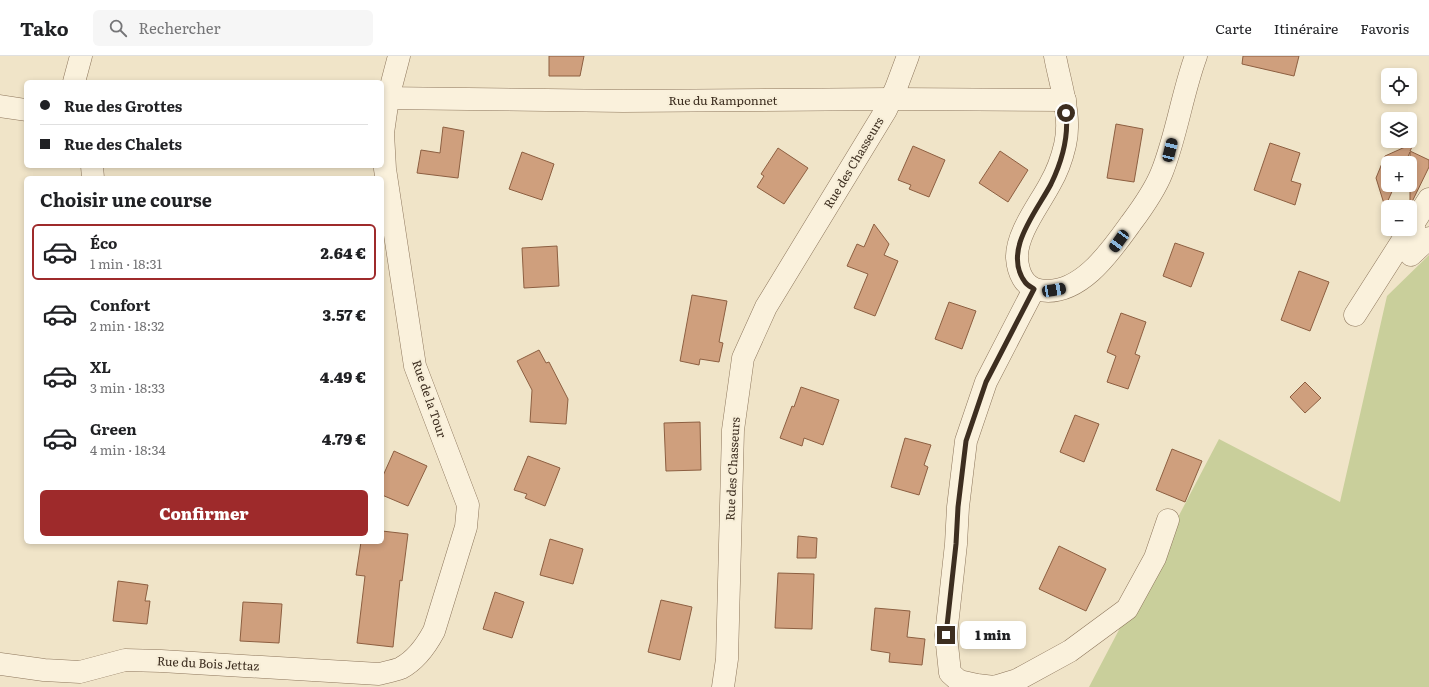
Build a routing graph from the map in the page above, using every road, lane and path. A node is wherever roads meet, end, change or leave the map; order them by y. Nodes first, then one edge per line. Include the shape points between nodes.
1 (81, 56) edge
2 (399, 56) edge
3 (908, 56) edge
4 (1055, 56) edge
5 (1196, 56) edge
6 (75, 80) edge
7 (385, 98) edge
8 (892, 99) junction
9 (1065, 100) junction
10 (0, 106) edge
11 (24, 110) edge
12 (384, 116) edge
13 (384, 145) edge
14 (1424, 207) edge
15 (1429, 238) edge
16 (1034, 289) junction
17 (1355, 315) dead end
18 (1168, 520) dead end
19 (414, 658) joint
20 (0, 664) edge
21 (723, 687) edge

1 - 6 street
2 - 7 street, Rue de la Tour
3 - 8 street, Rue des Chasseurs
4 - 9 street
5 - 16 street via 1170,150 1162,174 1149,199 1111,251 1077,282 1062,289 1046,292
7 - 8 street, Rue du Ramponnet via 623,101
7 - 12 street, Rue de la Tour
8 - 9 street, Rue du Ramponnet
8 - 21 street, Rue des Chasseurs via 766,307 743,358 733,430 727,659
9 - 16 street via 1068,126 1062,159 1020,240 1017,257 1022,277
10 - 11 street
13 - 19 street, Rue de la Tour via 415,366 468,505 466,527 434,631 427,645
14 - 15 street via 1408,245 1412,255
14 - 17 street
16 - 18 street via 986,382 966,441 946,635 950,673 959,680 994,687 1017,680 1070,651 1127,609 1155,558
19 - 20 street, Rue du Bois Jettaz via 400,668 379,674 125,660 80,672

